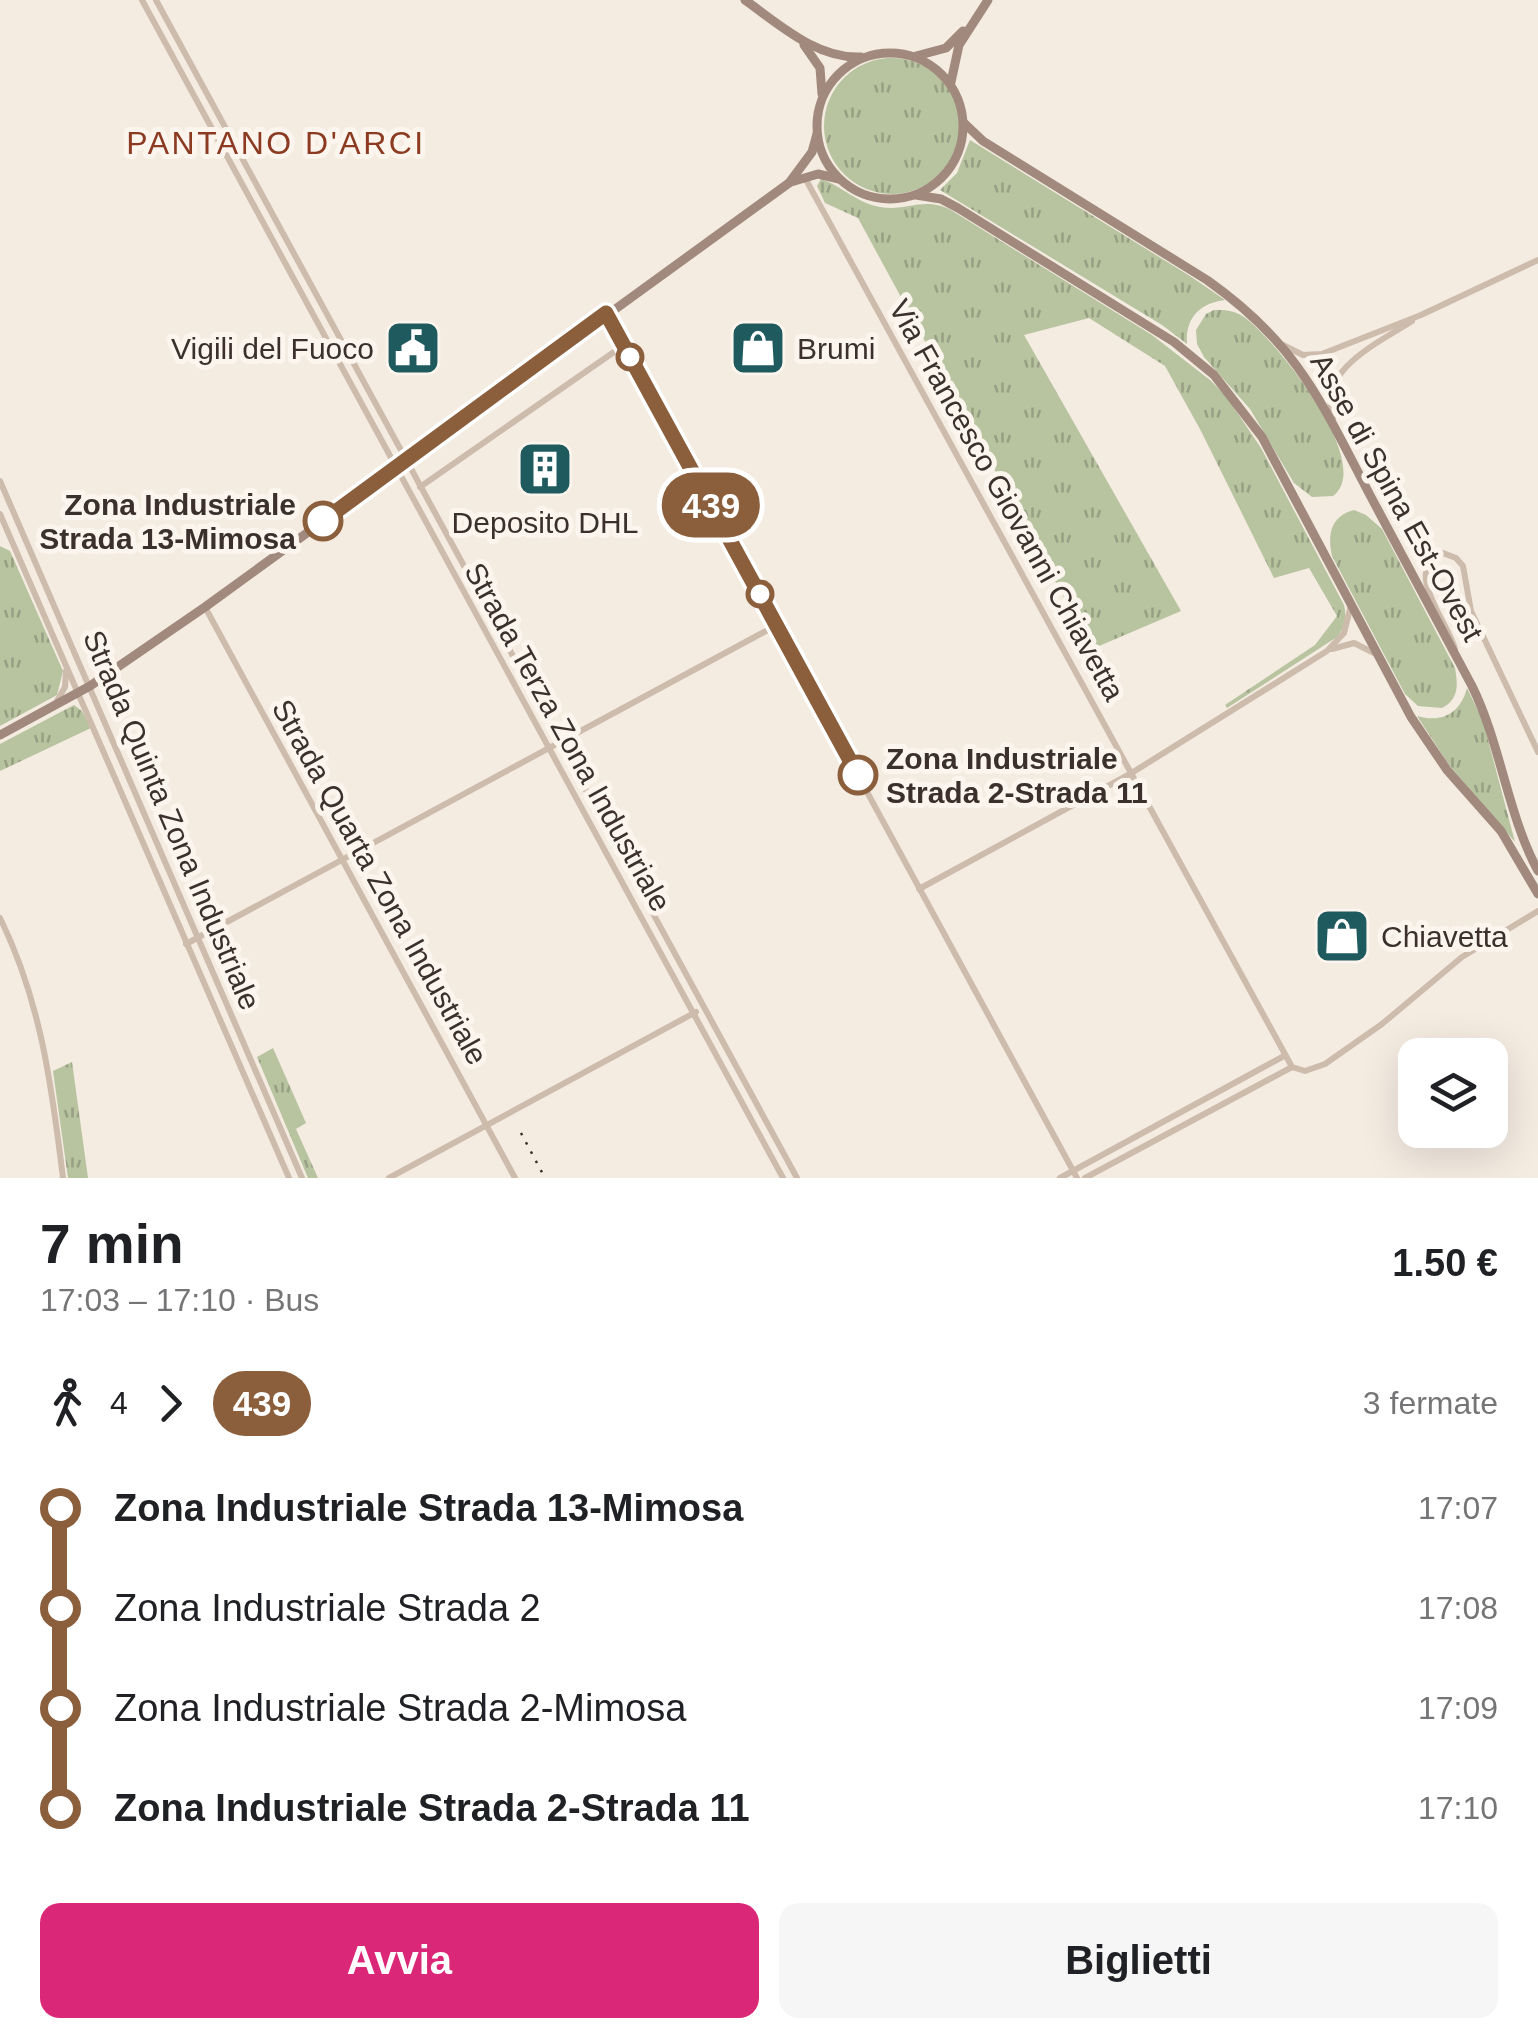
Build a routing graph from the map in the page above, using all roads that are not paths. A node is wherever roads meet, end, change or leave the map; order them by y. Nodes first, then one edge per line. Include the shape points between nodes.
1 (142, 0) edge
2 (156, 0) edge
3 (745, 0) edge
4 (988, 0) edge
5 (972, 22) junction
6 (796, 36) junction
7 (913, 56) junction
8 (865, 57) junction
9 (951, 84) junction
10 (821, 101) junction
11 (964, 122) junction
12 (818, 134) junction
13 (804, 178) junction
14 (841, 180) junction
15 (789, 182) junction
16 (916, 195) junction
17 (267, 205) junction
18 (256, 210) junction
19 (1538, 260) edge
20 (606, 313) junction
21 (1421, 315) junction
22 (624, 345) junction
23 (1283, 346) junction
24 (1337, 429) junction
25 (406, 459) junction
26 (396, 467) junction
27 (0, 480) edge
28 (420, 487) junction
29 (0, 514) edge
30 (459, 558) junction
31 (447, 563) junction
32 (1351, 604) junction
33 (205, 607) junction
34 (777, 625) junction
35 (1326, 651) junction
36 (1379, 656) junction
37 (1458, 660) junction
38 (66, 665) junction
39 (90, 686) junction
40 (79, 693) junction
41 (54, 706) junction
42 (0, 736) edge
43 (561, 742) junction
44 (550, 748) junction
45 (1538, 752) edge
46 (1130, 774) junction
47 (341, 860) junction
48 (626, 861) junction
49 (614, 867) junction
50 (1538, 871) edge
51 (919, 889) junction
52 (1538, 894) edge
53 (1538, 911) edge
54 (0, 918) edge
55 (198, 938) junction
56 (186, 944) junction
57 (218, 984) junction
58 (206, 990) junction
59 (704, 1007) junction
60 (693, 1013) junction
61 (723, 1043) junction
62 (712, 1048) junction
63 (1284, 1056) junction
64 (1292, 1067) junction
65 (487, 1125) junction
66 (1075, 1174) edge
67 (63, 1178) edge
68 (289, 1178) edge
69 (302, 1178) edge
70 (389, 1178) edge
71 (516, 1178) edge
72 (783, 1178) edge
73 (797, 1178) edge
74 (1060, 1178) edge
75 (1086, 1178) edge

1 - 18 street, Strada Terza Zona Industriale
2 - 17 street, Strada Terza Zona Industriale
3 - 6 main road
4 - 5 main road
5 - 7 main road via 946,48
5 - 9 main road via 952,65
6 - 8 main road via 838,56
6 - 10 main road via 820,68
7 - 8 main road
7 - 9 main road
8 - 10 main road via 840,72
9 - 11 main road
10 - 12 main road
11 - 16 main road via 952,166
11 - 23 main road, Asse di Spina Est-Ovest via 983,141 1220,289
12 - 14 main road
12 - 15 main road
13 - 14 main road
13 - 15 main road
13 - 46 street, Via Francesco Giovanni Chiavetta
14 - 16 main road via 876,198
15 - 20 main road
16 - 32 main road via 958,208 1165,336 1214,375 1262,437
17 - 18 street
17 - 25 street, Strada Terza Zona Industriale
18 - 26 street, Strada Terza Zona Industriale
19 - 21 street
20 - 22 street
20 - 25 main road
21 - 23 street via 1315,356
21 - 24 street via 1365,350 1335,381 1329,398
22 - 28 street
22 - 34 street
23 - 24 main road, Asse di Spina Est-Ovest
24 - 37 main road, Asse di Spina Est-Ovest
25 - 26 main road
25 - 28 street, Strada Terza Zona Industriale
26 - 31 street, Strada Terza Zona Industriale
26 - 33 main road
27 - 39 street, Strada Quinta Zona Industriale
28 - 30 street, Strada Terza Zona Industriale
29 - 38 street, Strada Quinta Zona Industriale
30 - 31 street
30 - 43 street, Strada Terza Zona Industriale
31 - 44 street, Strada Terza Zona Industriale
32 - 35 street via 1344,633
32 - 36 main road
33 - 39 main road
33 - 47 street, Strada Quarta Zona Industriale
34 - 43 street
34 - 51 street
35 - 36 street via 1354,642
35 - 46 street
36 - 52 main road via 1429,746 1502,832
37 - 45 street via 1424,571 1443,553 1463,566 1471,611
37 - 50 main road, Asse di Spina Est-Ovest via 1488,719
38 - 40 street, Strada Quinta Zona Industriale
38 - 41 street
39 - 40 main road
39 - 55 street, Strada Quinta Zona Industriale
40 - 41 main road
40 - 56 street, Strada Quinta Zona Industriale
41 - 42 main road
43 - 44 street
43 - 48 street, Strada Terza Zona Industriale
44 - 47 street
44 - 49 street, Strada Terza Zona Industriale
46 - 51 street
46 - 63 street, Via Francesco Giovanni Chiavetta
47 - 55 street
47 - 65 street, Strada Quarta Zona Industriale
48 - 49 street
48 - 59 street, Strada Terza Zona Industriale
49 - 60 street, Strada Terza Zona Industriale
51 - 66 street
53 - 64 street via 1462,957 1325,1064 1304,1071
54 - 67 street via 40,1024
55 - 56 street
55 - 57 street, Strada Quinta Zona Industriale
56 - 58 street, Strada Quinta Zona Industriale
57 - 58 street
57 - 69 street, Strada Quinta Zona Industriale
58 - 68 street, Strada Quinta Zona Industriale
59 - 60 street
59 - 61 street, Strada Terza Zona Industriale
60 - 62 street, Strada Terza Zona Industriale
60 - 65 street
61 - 62 street
61 - 73 street, Strada Terza Zona Industriale
62 - 72 street, Strada Terza Zona Industriale
63 - 64 street, Via Francesco Giovanni Chiavetta
63 - 66 street
64 - 75 street
65 - 70 street
65 - 71 street, Strada Quarta Zona Industriale
66 - 74 street

